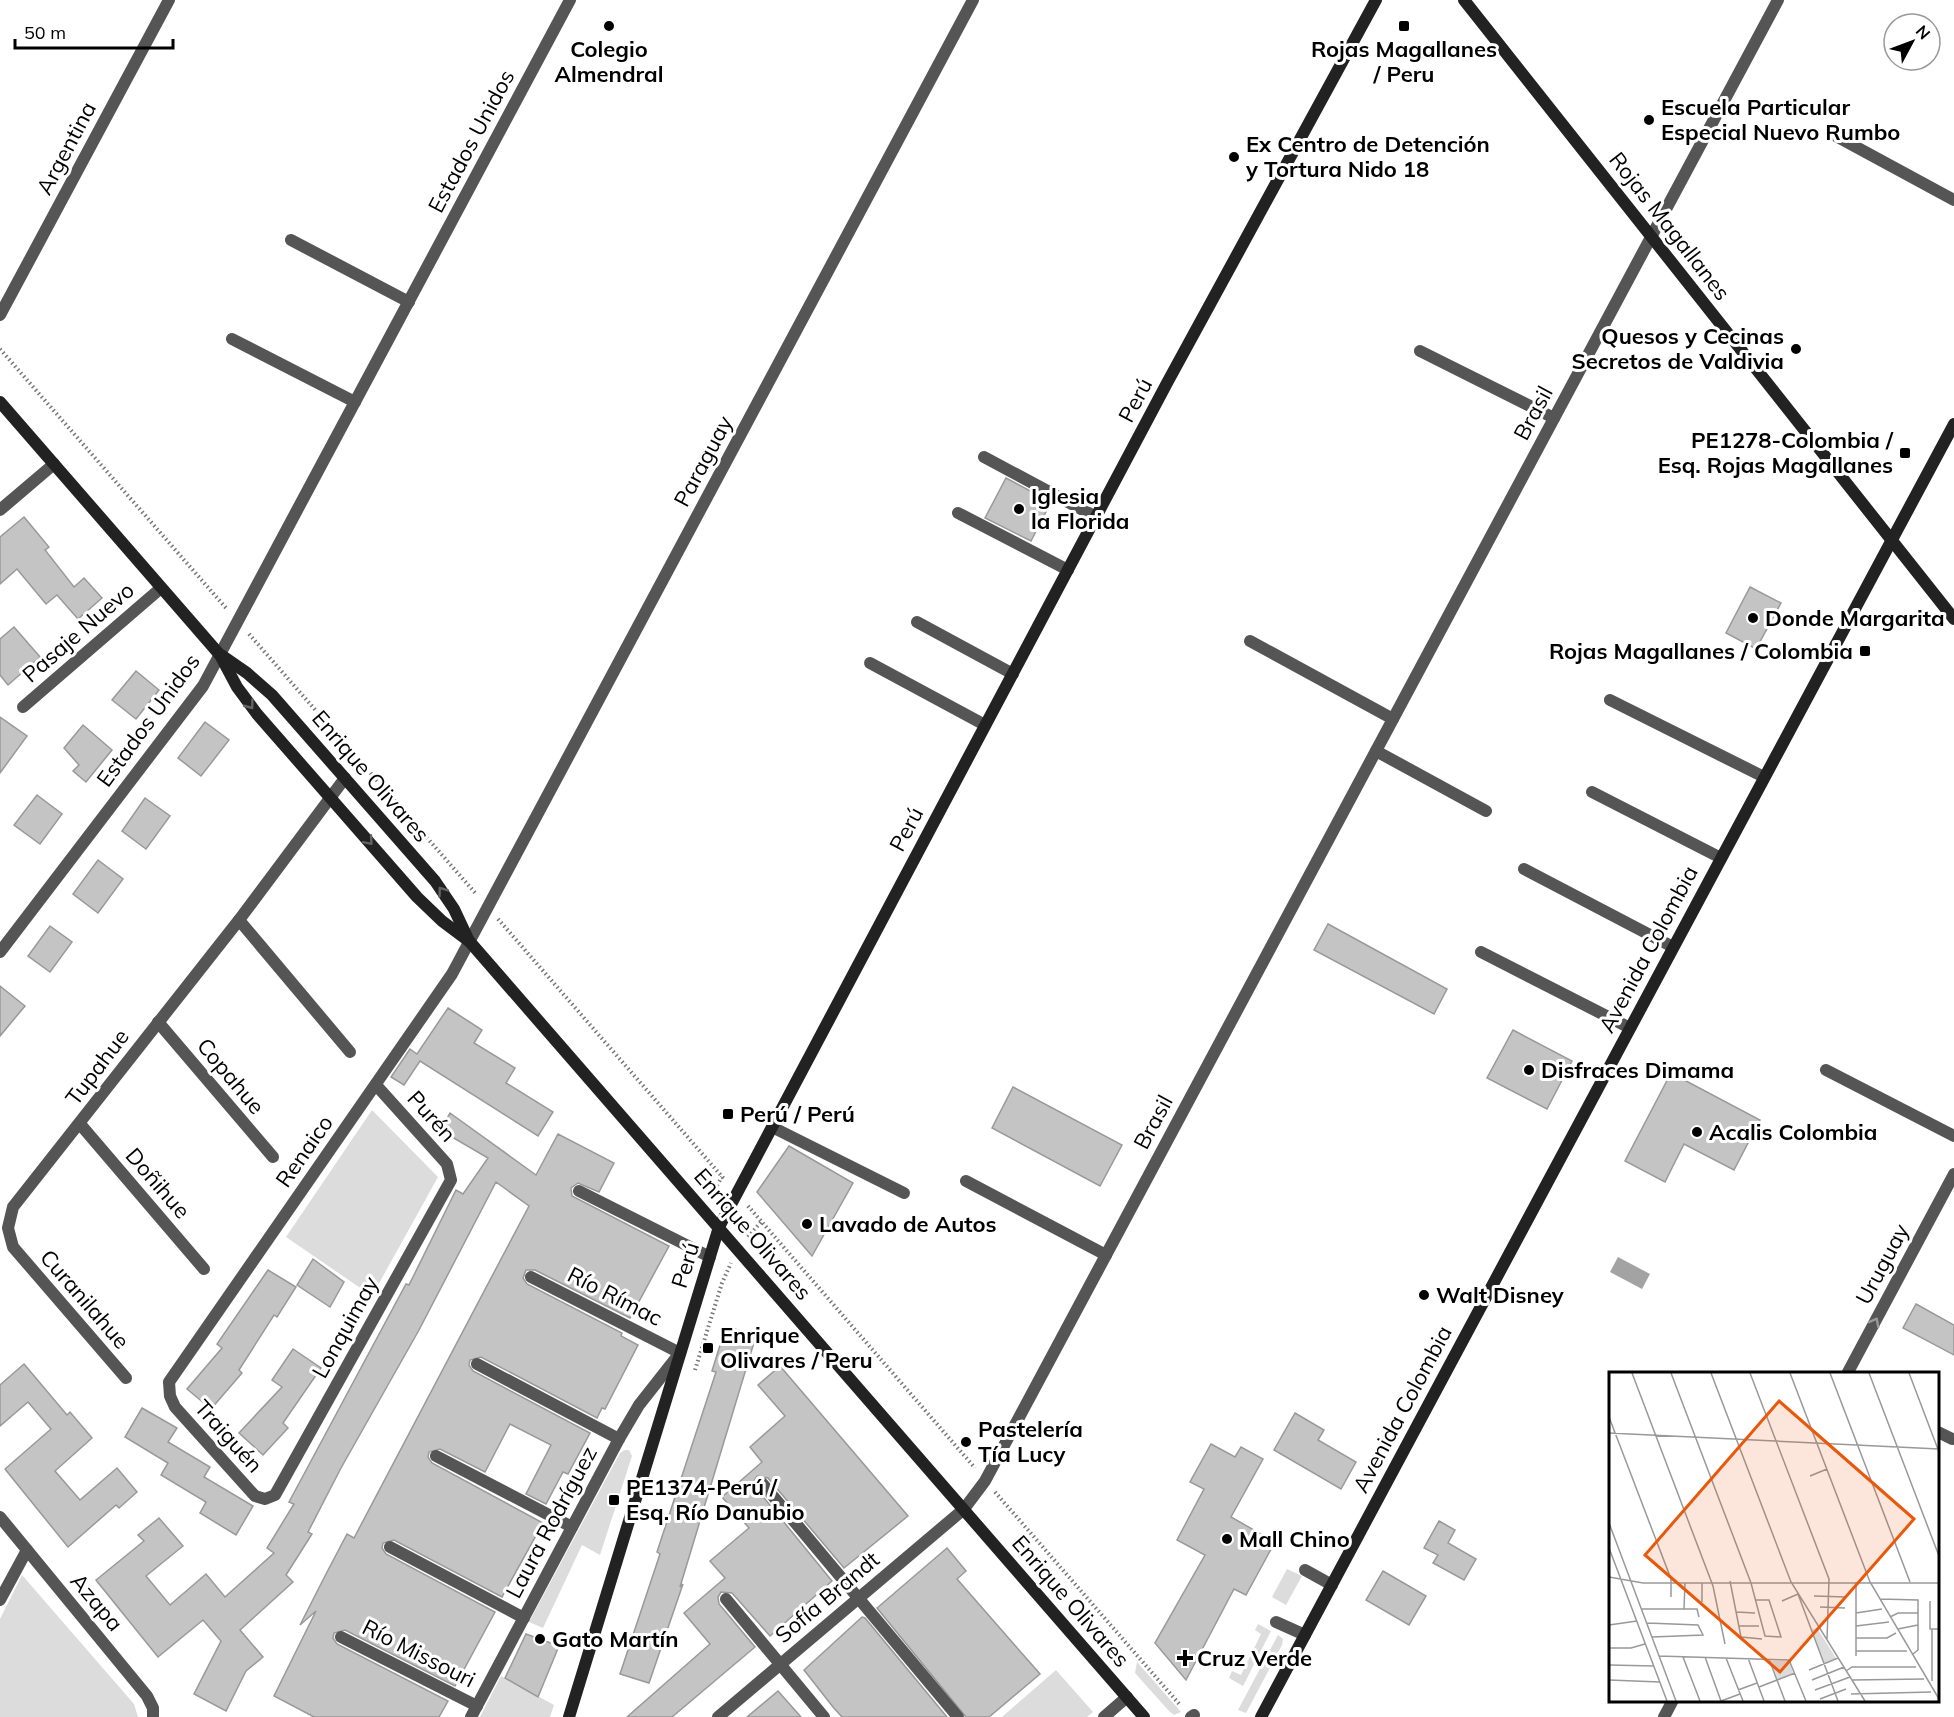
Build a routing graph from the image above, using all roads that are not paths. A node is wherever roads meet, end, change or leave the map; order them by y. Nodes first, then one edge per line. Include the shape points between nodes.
1 (169, 0) edge
2 (570, 0) edge
3 (973, 0) edge
4 (1376, 0) edge
5 (1464, 0) edge
6 (1778, 0) edge
7 (1834, 135) dead end
8 (1954, 200) edge
9 (1651, 237) junction
10 (291, 240) dead end
11 (409, 302) junction
12 (0, 315) edge
13 (232, 339) dead end
14 (1420, 351) dead end
15 (0, 402) edge
16 (355, 402) junction
17 (1554, 418) junction
18 (1954, 424) edge
19 (984, 457) dead end
20 (54, 464) junction
21 (0, 510) edge
22 (958, 513) dead end
23 (1096, 517) junction
24 (1891, 539) junction
25 (1068, 570) junction
26 (161, 588) junction
27 (1954, 619) edge
28 (917, 622) dead end
29 (1250, 640) dead end
30 (220, 655) junction
31 (870, 663) dead end
32 (1012, 674) junction
33 (1610, 699) dead end
34 (23, 707) dead end
35 (1393, 719) junction
36 (985, 725) junction
37 (1376, 751) junction
38 (1764, 777) junction
39 (345, 778) junction
40 (1592, 792) dead end
41 (330, 798) junction
42 (1486, 811) dead end
43 (1721, 858) junction
44 (1524, 869) dead end
45 (239, 920) junction
46 (470, 942) junction
47 (1673, 947) junction
48 (0, 952) edge
49 (1481, 952) dead end
50 (158, 1022) junction
51 (1630, 1028) junction
52 (350, 1052) dead end
53 (1826, 1070) dead end
54 (376, 1085) junction
55 (80, 1124) junction
56 (772, 1127) junction
57 (1954, 1136) edge
58 (273, 1157) dead end
59 (1954, 1174) edge
60 (452, 1180) joint
61 (966, 1181) dead end
62 (579, 1191) dead end
63 (904, 1193) dead end
64 (719, 1227) junction
65 (13, 1247) joint
66 (1106, 1255) junction
67 (710, 1257) junction
68 (204, 1269) dead end
69 (531, 1277) dead end
70 (680, 1353) junction
71 (477, 1364) dead end
72 (1848, 1372) edge
73 (126, 1378) dead end
74 (169, 1382) joint
75 (1939, 1432) edge
76 (619, 1439) junction
77 (1952, 1439) dead end
78 (436, 1456) dead end
79 (762, 1483) dead end
80 (274, 1495) joint
81 (964, 1509) junction
82 (0, 1517) edge
83 (572, 1527) junction
84 (390, 1547) dead end
85 (27, 1550) junction
86 (1305, 1570) dead end
87 (1332, 1585) junction
88 (858, 1598) junction
89 (726, 1599) dead end
90 (0, 1600) edge
91 (524, 1618) junction
92 (1276, 1622) dead end
93 (1305, 1635) junction
94 (341, 1637) dead end
95 (780, 1664) junction
96 (1127, 1697) junction
97 (1672, 1702) edge
98 (474, 1712) edge
99 (153, 1717) edge
100 (569, 1717) edge
101 (718, 1717) edge
102 (824, 1717) edge
103 (958, 1717) edge
104 (1104, 1717) edge
105 (1144, 1717) edge
106 (1262, 1717) edge
107 (1664, 1717) edge

1 - 12 street, Argentina
2 - 11 street, Estados Unidos
3 - 46 street, Paraguay
4 - 23 main road, Perú
5 - 9 main road, Rojas Magallanes
6 - 9 street, Brasil
7 - 8 street
9 - 17 street, Brasil
9 - 24 main road, Rojas Magallanes
10 - 11 street
11 - 16 street, Estados Unidos
13 - 16 street
14 - 17 street
15 - 20 main road, Enrique Olivares
16 - 30 street, Estados Unidos
17 - 35 street, Brasil
18 - 24 main road, Avenida Colombia
19 - 23 street
20 - 21 street
20 - 26 main road, Enrique Olivares
22 - 25 street
23 - 25 main road, Perú
24 - 27 main road, Rojas Magallanes
24 - 38 main road, Avenida Colombia
25 - 32 main road, Perú
26 - 30 main road, Enrique Olivares
26 - 34 street, Pasaje Nuevo
28 - 32 street
29 - 35 street
30 - 39 main road, Enrique Olivares via 272,695
30 -> 41 main road, Enrique Olivares via 257,714
30 - 48 street, Estados Unidos via 203,687
31 - 36 street
32 - 36 main road, Perú
33 - 38 street
35 - 37 street, Brasil
36 - 56 main road, Perú
37 - 42 street
37 - 66 street, Brasil
38 - 43 main road, Avenida Colombia
39 - 41 street, Tupahue
46 -> 39 main road, Enrique Olivares via 435,881
40 - 43 street
41 - 45 street, Tupahue
41 -> 46 main road, Enrique Olivares via 429,909
43 - 47 main road, Avenida Colombia
44 - 47 street
45 - 50 street, Tupahue
45 - 52 street
46 - 54 street, Renaico
46 - 64 main road, Enrique Olivares
47 - 51 main road, Avenida Colombia
49 - 51 street
50 - 55 street, Tupahue
50 - 58 street, Copahue
51 - 87 main road, Avenida Colombia
53 - 57 street
54 - 60 street, Purén via 447,1164
54 - 74 street, Renaico
55 - 65 street, Tupahue via 14,1207 8,1228
55 - 68 street, Doñihue
56 - 63 street
56 - 64 main road, Perú
72 -> 59 street, Uruguay
60 - 80 street, Lonquimay
61 - 66 street
62 - 67 street
64 - 67 main road, Perú
64 - 81 main road, Enrique Olivares
65 - 73 street, Curanilahue
66 - 81 street, Brasil via 985,1480
67 - 70 main road, Perú
69 - 70 street, Río Rímac
70 - 76 street, Laura Rodríguez via 639,1405
70 - 100 main road, Perú
71 - 76 street
74 - 80 street, Traiguén via 175,1407 255,1496 265,1499
75 - 77 street
76 - 83 street, Laura Rodríguez
78 - 83 street
79 - 88 street
81 - 88 street, Sofía Brandt
81 - 96 main road, Enrique Olivares
82 - 85 street, Azapa
83 - 91 street, Laura Rodríguez
84 - 91 street
85 - 90 street
85 - 99 street, Azapa via 147,1696
86 - 87 street
87 - 93 main road, Avenida Colombia
88 - 95 street, Sofía Brandt
88 - 103 street
89 - 95 street
91 - 98 street, Laura Rodríguez
92 - 93 street
93 - 106 main road, Avenida Colombia
94 - 98 street, Río Missouri
95 - 101 street, Sofía Brandt
95 - 102 street
96 - 104 street
96 - 105 main road, Enrique Olivares
97 - 107 street

